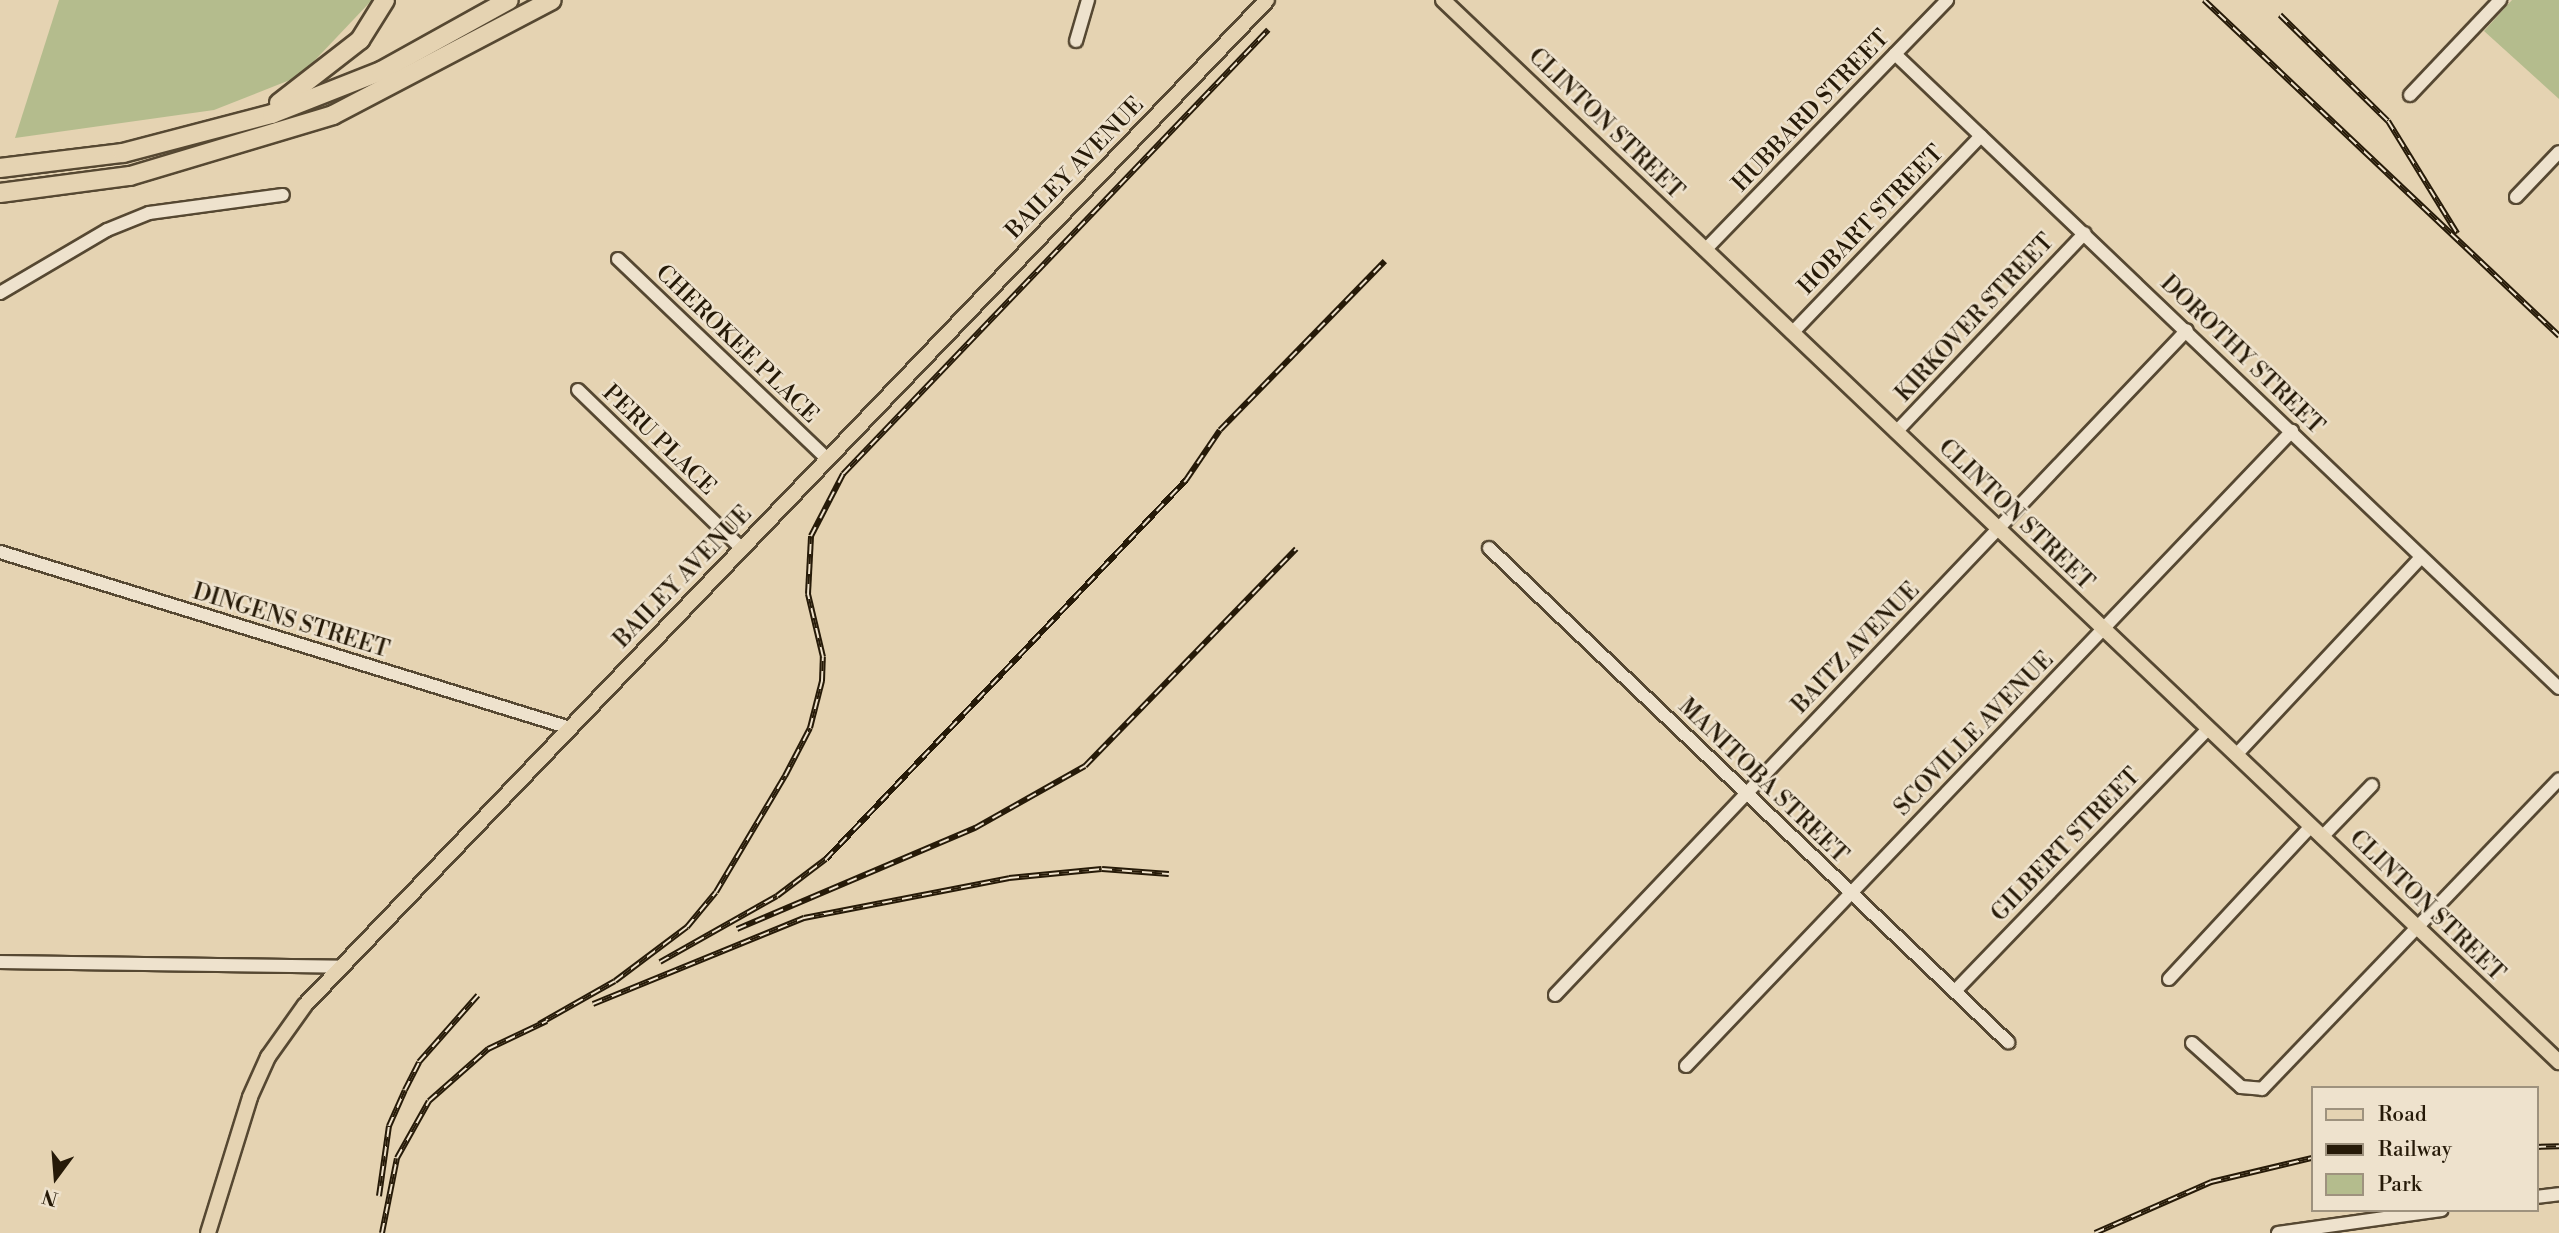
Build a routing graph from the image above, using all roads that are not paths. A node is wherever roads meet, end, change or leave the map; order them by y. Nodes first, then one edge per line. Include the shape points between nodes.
1 (385, 0) edge
2 (509, 0) edge
3 (552, 0) edge
4 (1088, 0) edge
5 (1267, 0) edge
6 (1443, 0) edge
7 (1947, 0) edge
8 (2500, 0) edge
9 (1076, 41) dead end
10 (1895, 54) junction
11 (2410, 95) dead end
12 (229, 128) junction
13 (1981, 136) junction
14 (2559, 152) edge
15 (0, 168) edge
16 (0, 193) edge
17 (283, 195) dead end
18 (2516, 197) dead end
19 (2085, 233) junction
20 (1704, 250) junction
21 (618, 259) dead end
22 (0, 293) edge
23 (2187, 330) junction
24 (1792, 333) junction
25 (578, 390) dead end
26 (2292, 431) junction
27 (1896, 432) junction
28 (827, 459) junction
29 (1998, 529) junction
30 (1489, 548) dead end
31 (742, 549) junction
32 (0, 552) edge
33 (2421, 556) junction
34 (2103, 629) junction
35 (2559, 688) edge
36 (570, 728) junction
37 (2208, 729) junction
38 (2236, 755) junction
39 (2559, 779) edge
40 (2372, 785) dead end
41 (1745, 794) junction
42 (2316, 832) junction
43 (1851, 894) junction
44 (2417, 928) junction
45 (0, 962) edge
46 (340, 967) junction
47 (2169, 979) dead end
48 (1955, 991) junction
49 (1555, 995) dead end
50 (2008, 1042) dead end
51 (2192, 1043) dead end
52 (2559, 1062) edge
53 (1686, 1066) dead end
54 (2559, 1194) edge
55 (2538, 1197) edge
56 (2427, 1212) edge
57 (208, 1233) edge
58 (2278, 1233) edge

1 - 12 highway via 359,40 321,74
2 - 12 highway via 381,71
3 - 16 highway via 333,115 130,176
4 - 9 street
5 - 28 main road, BAILEY AVENUE
6 - 20 main road, CLINTON STREET
7 - 10 street, HUBBARD STREET
8 - 11 street
10 - 13 street, DOROTHY STREET
10 - 20 street, HUBBARD STREET
12 - 15 highway via 123,153
13 - 19 street, DOROTHY STREET
13 - 24 street, HOBART STREET
14 - 18 street
17 - 22 street via 149,213 107,230
19 - 23 street, DOROTHY STREET
19 - 27 street, KIRKOVER STREET
20 - 24 main road, CLINTON STREET
21 - 28 street, CHEROKEE PLACE
23 - 26 street, DOROTHY STREET
23 - 29 street, BAITZ AVENUE
24 - 27 main road, CLINTON STREET
25 - 31 street, PERU PLACE
26 - 33 street, DOROTHY STREET
26 - 34 street, SCOVILLE AVENUE
27 - 29 main road, CLINTON STREET
28 - 31 main road, BAILEY AVENUE
29 - 34 main road, CLINTON STREET
29 - 41 street, BAITZ AVENUE
30 - 41 street, MANITOBA STREET
31 - 36 main road, BAILEY AVENUE
32 - 36 street, DINGENS STREET
33 - 35 street, DOROTHY STREET
33 - 38 street
34 - 37 main road, CLINTON STREET
34 - 43 street, SCOVILLE AVENUE
36 - 46 main road, BAILEY AVENUE
37 - 38 main road, CLINTON STREET
37 - 48 street, GILBERT STREET
38 - 42 main road, CLINTON STREET
39 - 44 street
40 - 42 street
41 - 43 street, MANITOBA STREET
41 - 49 street, BAITZ AVENUE
42 - 44 main road, CLINTON STREET
42 - 47 street
43 - 48 street, MANITOBA STREET
43 - 53 street, SCOVILLE AVENUE
44 - 51 street via 2267,1086 2249,1089
44 - 52 main road, CLINTON STREET
45 - 46 street
46 - 57 main road, BAILEY AVENUE via 268,1057
48 - 50 street, MANITOBA STREET
54 - 55 street
56 - 58 street

